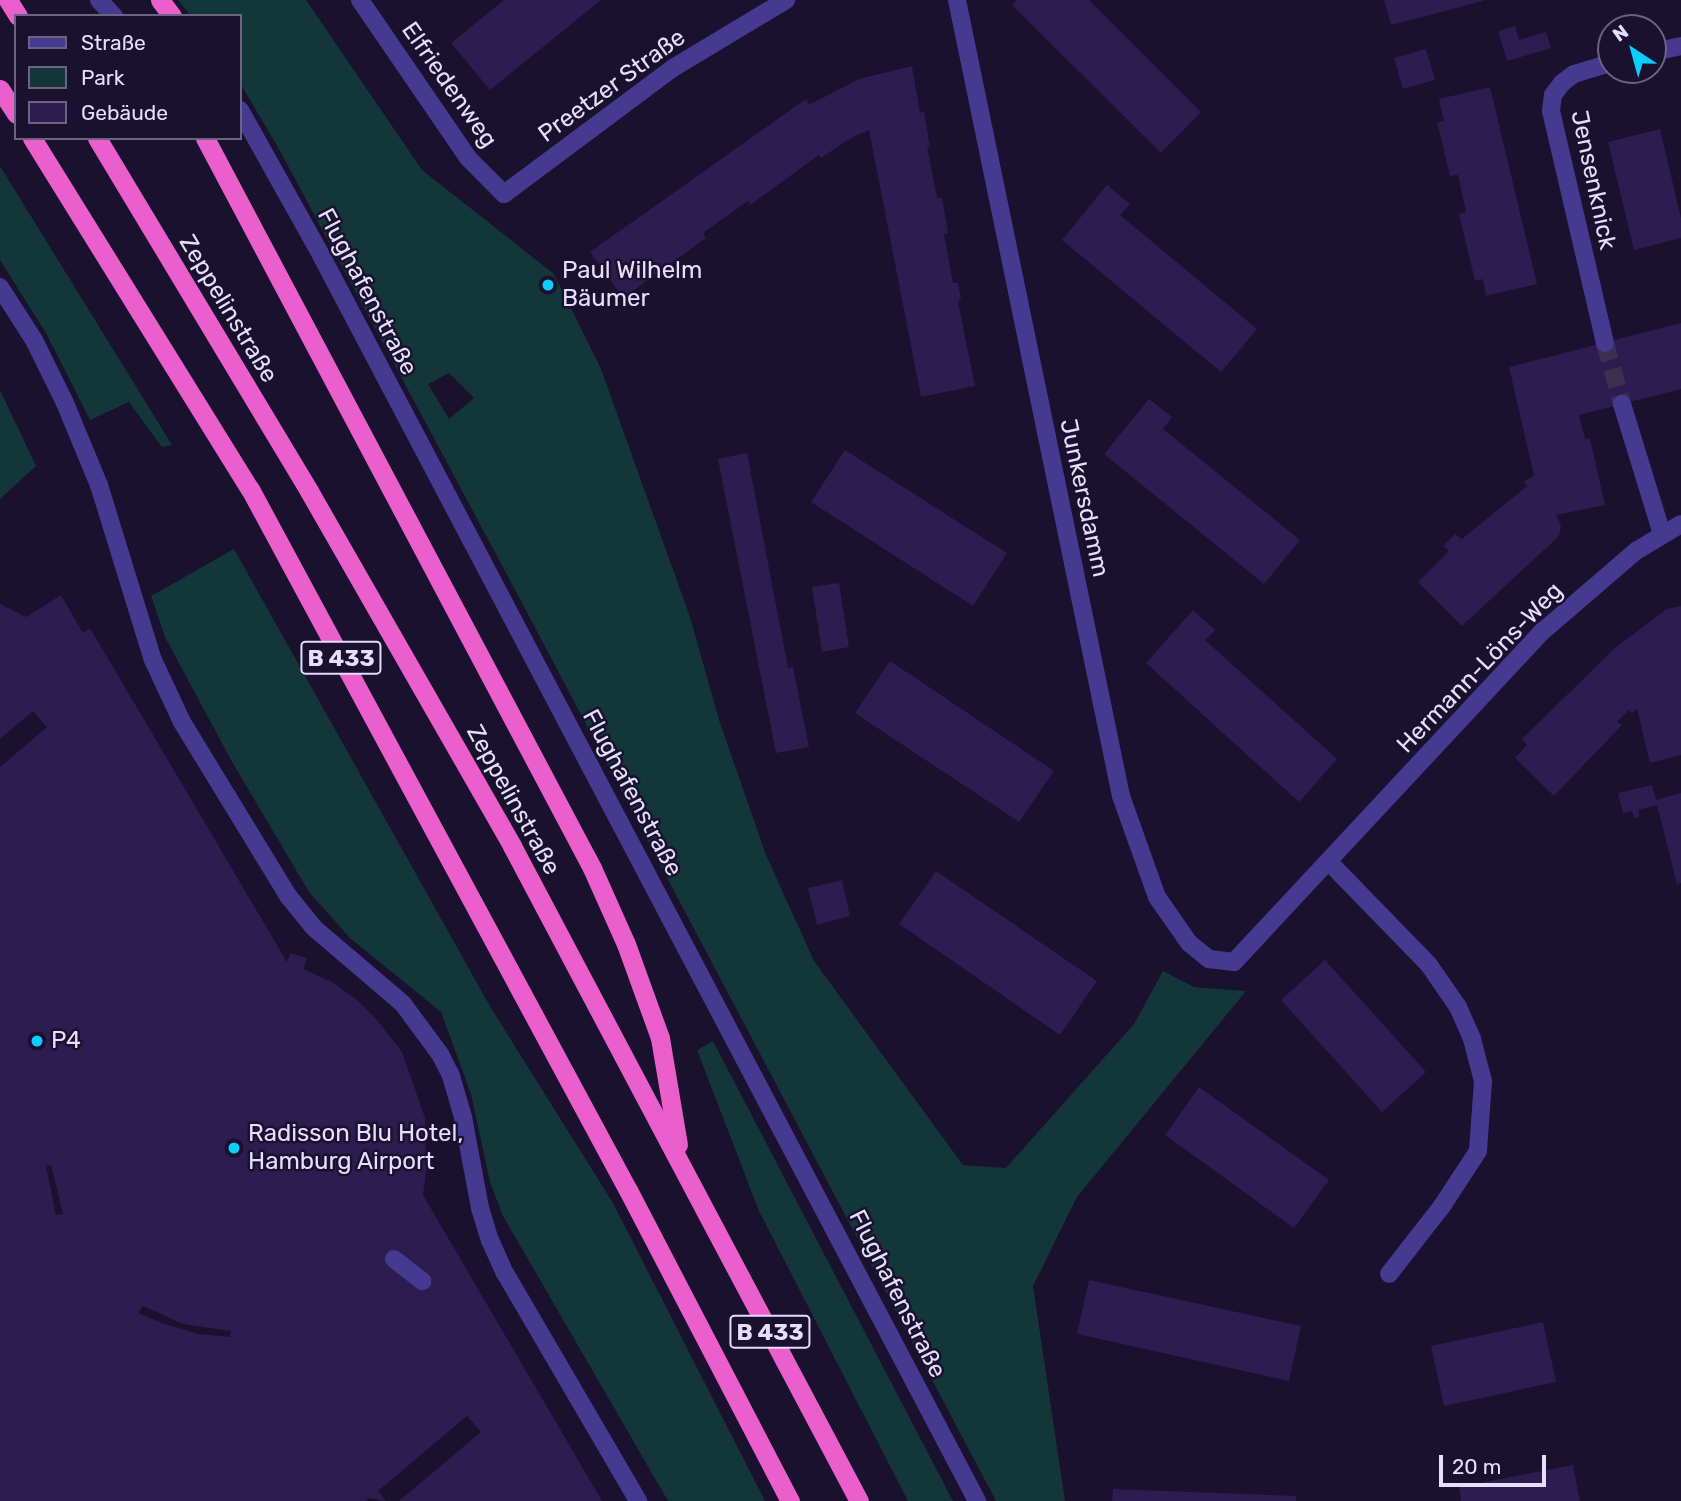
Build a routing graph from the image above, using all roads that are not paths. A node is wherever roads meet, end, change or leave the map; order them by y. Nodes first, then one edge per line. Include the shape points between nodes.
1 (99, 0) edge
2 (360, 0) edge
3 (786, 0) edge
4 (957, 0) edge
5 (112, 14) edge
6 (1597, 67) edge
7 (0, 89) edge
8 (14, 111) edge
9 (242, 114) edge
10 (33, 140) edge
11 (98, 140) edge
12 (206, 140) edge
13 (504, 194) joint
14 (0, 287) edge
15 (1605, 343) tunnel mouth
16 (1622, 404) tunnel mouth
17 (1681, 524) edge
18 (1662, 534) junction
19 (1329, 862) junction
20 (1234, 962) joint
21 (681, 1163) junction
22 (394, 1259) dead end
23 (1389, 1274) dead end
24 (422, 1281) dead end
25 (638, 1501) edge
26 (790, 1501) edge
27 (859, 1501) edge
28 (977, 1501) edge

1 - 5 street
2 - 13 street, Elfriedenweg via 468,158
3 - 13 street, Preetzer Straße via 673,68
4 - 20 street, Junkersdamm via 1121,796 1157,897 1189,943 1209,959
6 - 15 street, Jensenknick via 1562,83 1553,95 1551,111
7 - 8 highway
9 - 28 street, Flughafenstraße via 322,257
10 - 26 highway, B 433 via 250,489
11 - 21 highway, Zeppelinstraße / B 433 via 309,491 512,846
12 - 21 highway via 592,868 660,1038
14 - 25 street via 34,340 99,485 153,660 182,723 297,907 313,927 403,1004 440,1054 463,1117 490,1240
16 - 18 street
17 - 18 street, Hermann-Löns-Weg
18 - 19 street, Hermann-Löns-Weg via 1543,631
19 - 20 street, Hermann-Löns-Weg
19 - 23 street via 1429,965 1458,1007 1483,1081 1478,1151
21 - 27 highway, Zeppelinstraße / B 433
22 - 24 street

